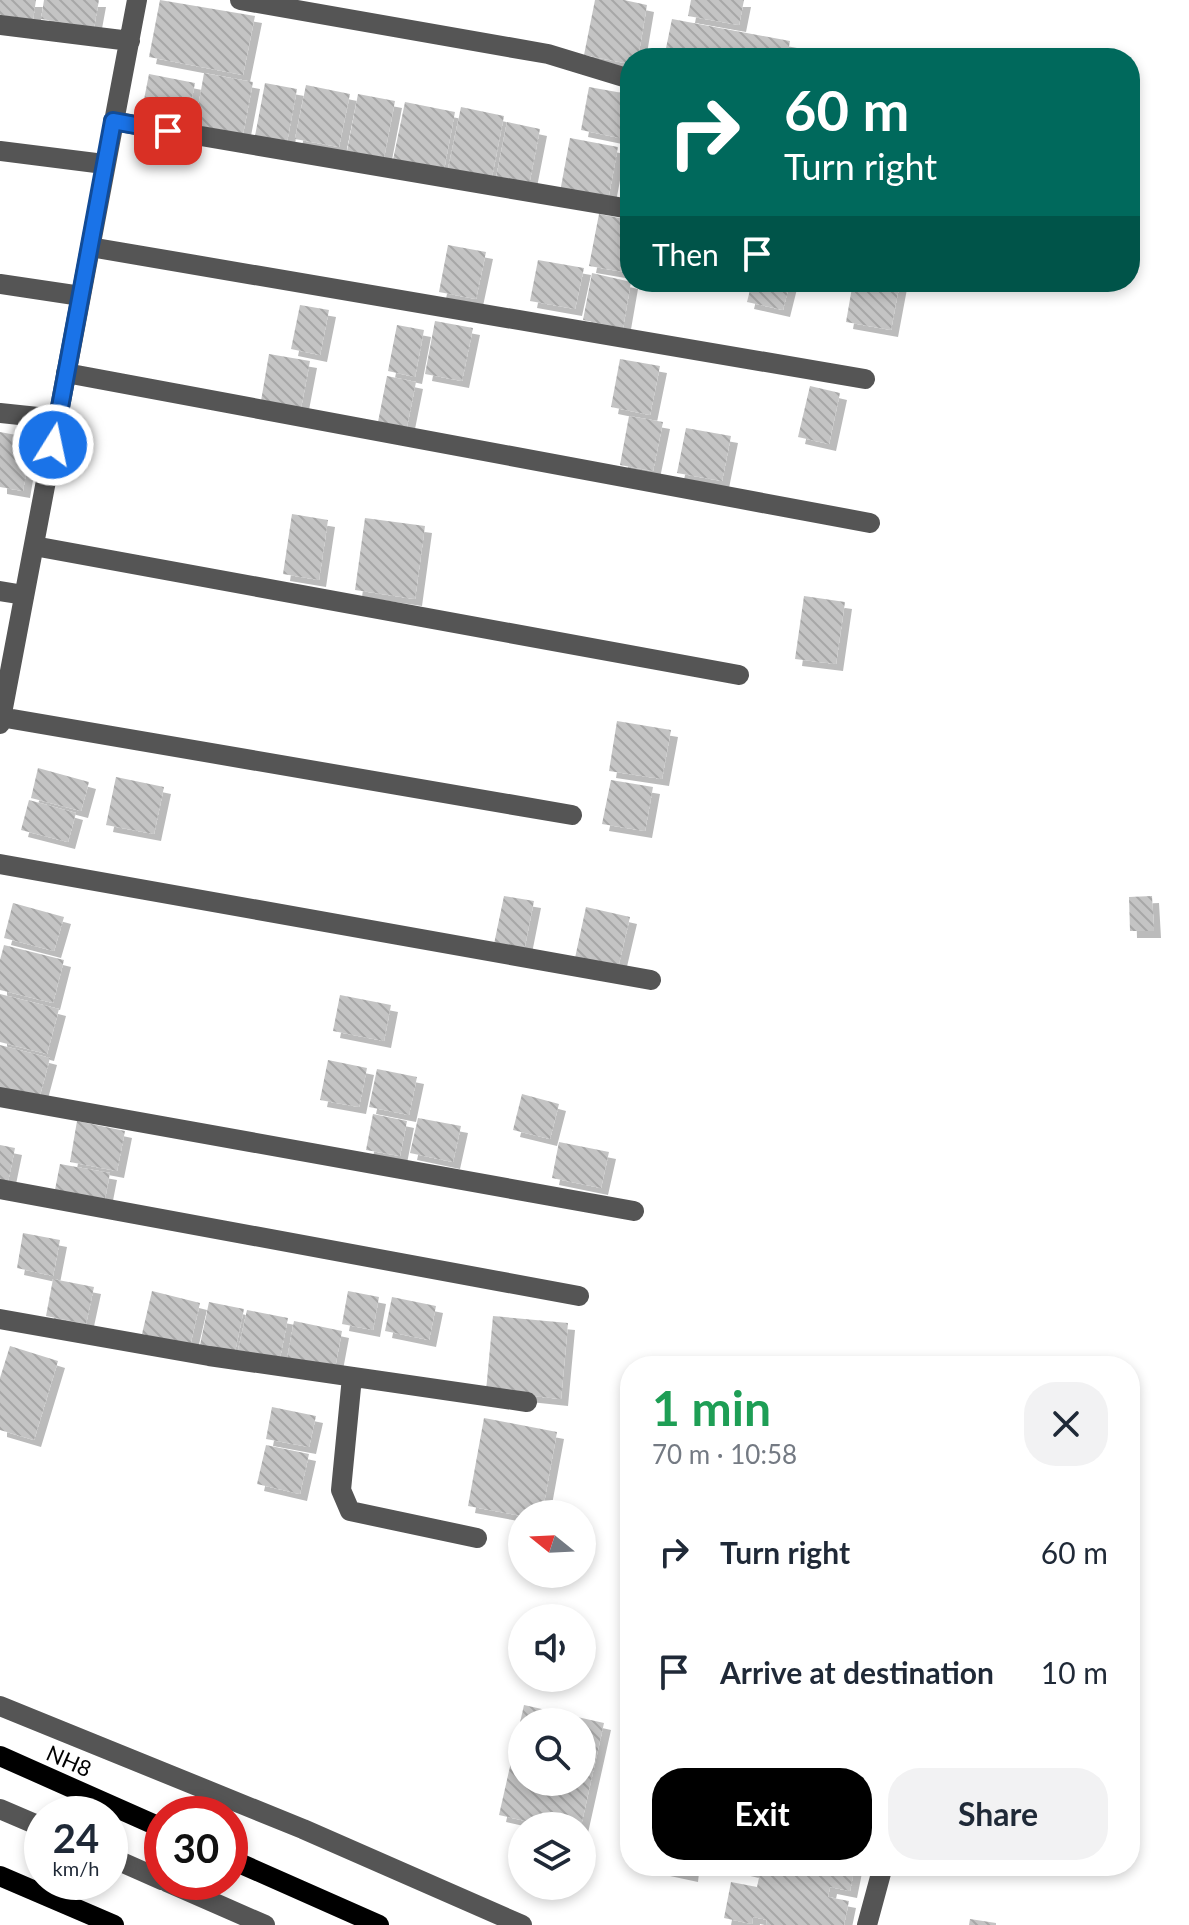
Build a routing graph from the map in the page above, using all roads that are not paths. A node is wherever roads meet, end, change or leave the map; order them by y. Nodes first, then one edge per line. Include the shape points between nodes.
1 (137, 0) edge
2 (240, 0) edge
3 (0, 25) edge
4 (130, 41) junction
5 (620, 76) edge
6 (113, 121) junction
7 (0, 151) edge
8 (104, 164) junction
9 (620, 207) edge
10 (90, 247) junction
11 (0, 284) edge
12 (81, 296) junction
13 (66, 373) junction
14 (865, 379) dead end
15 (0, 413) edge
16 (57, 419) junction
17 (870, 523) dead end
18 (34, 546) junction
19 (0, 591) edge
20 (24, 595) junction
21 (739, 675) dead end
22 (1, 721) edge
23 (572, 815) dead end
24 (0, 864) edge
25 (651, 980) dead end
26 (0, 1097) edge
27 (0, 1189) edge
28 (634, 1211) dead end
29 (579, 1296) dead end
30 (0, 1319) edge
31 (352, 1377) junction
32 (527, 1402) dead end
33 (477, 1538) dead end
34 (0, 1706) edge
35 (0, 1756) edge
36 (0, 1809) edge
37 (24, 1819) edge
38 (144, 1820) edge
39 (248, 1867) edge
40 (0, 1876) edge
41 (880, 1876) edge
42 (208, 1900) edge
43 (498, 1920) edge
44 (114, 1925) edge
45 (265, 1925) edge
46 (379, 1925) edge
47 (522, 1925) edge
48 (867, 1925) edge

1 - 4 street
2 - 5 street via 548,54
3 - 4 street
4 - 6 street
6 - 8 street
6 - 9 street
7 - 8 street
8 - 10 street
10 - 12 street
10 - 14 street
11 - 12 street
12 - 13 street
13 - 16 street
13 - 17 street
15 - 16 street
16 - 18 street
18 - 20 street
18 - 21 street
19 - 20 street
20 - 22 street
22 - 23 street
24 - 25 street
26 - 28 street
27 - 29 street
30 - 31 street
31 - 32 street
31 - 33 street via 341,1490 350,1511
34 - 43 street via 303,1829
35 - 38 main road, NH8
36 - 37 street
39 - 46 main road
40 - 44 main road
41 - 48 street
42 - 45 street
43 - 47 street

